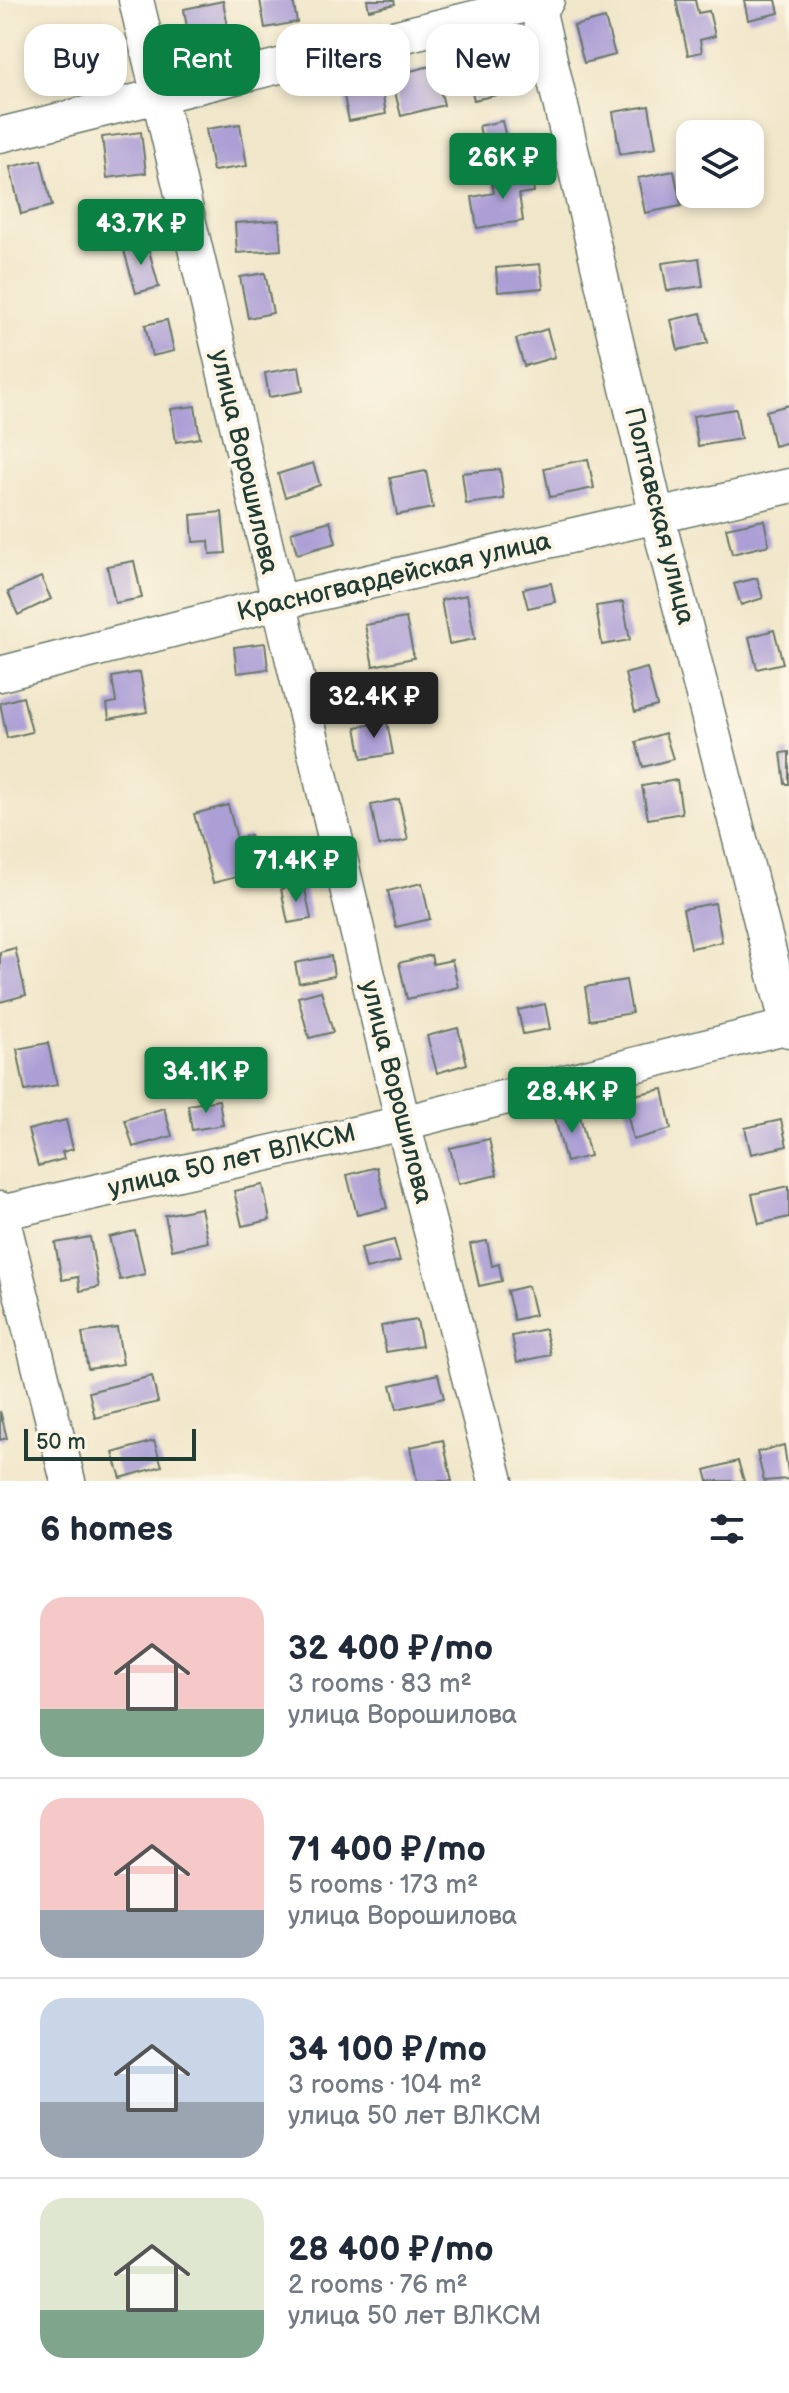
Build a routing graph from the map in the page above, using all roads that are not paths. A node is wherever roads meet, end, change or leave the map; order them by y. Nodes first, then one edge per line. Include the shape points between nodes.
1 (136, 0) edge
2 (540, 1) edge
3 (143, 30) edge
4 (260, 69) edge
5 (150, 96) edge
6 (158, 96) edge
7 (0, 135) edge
8 (789, 486) edge
9 (657, 516) junction
10 (276, 603) junction
11 (0, 674) edge
12 (789, 1028) edge
13 (403, 1123) junction
14 (0, 1212) edge
15 (68, 1481) edge
16 (496, 1481) edge

1 - 3 street, улица Ворошилова
2 - 4 street
2 - 9 street, Полтавская улица
5 - 7 street
6 - 10 street, улица Ворошилова
8 - 9 street, Красногвардейская улица
9 - 10 street, Красногвардейская улица
9 - 12 street, Полтавская улица
10 - 11 street, Красногвардейская улица
10 - 13 street, улица Ворошилова
12 - 13 street, улица 50 лет ВЛКСМ
13 - 14 street, улица 50 лет ВЛКСМ
13 - 16 street, улица Ворошилова
14 - 15 street

